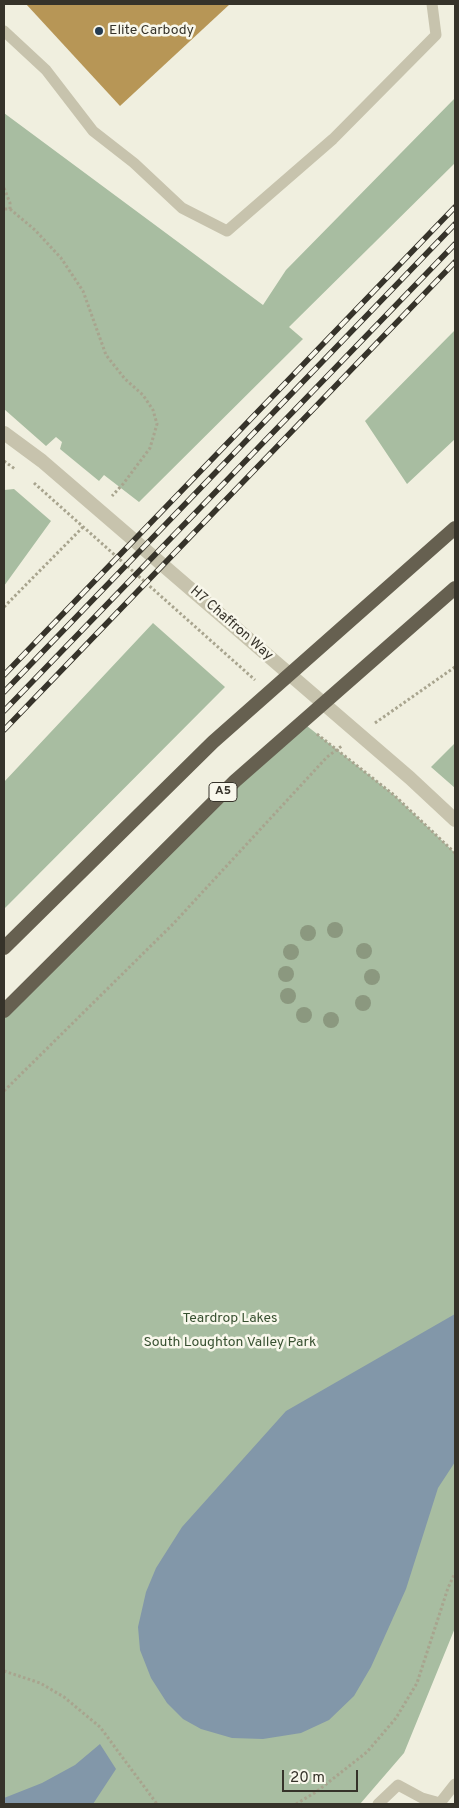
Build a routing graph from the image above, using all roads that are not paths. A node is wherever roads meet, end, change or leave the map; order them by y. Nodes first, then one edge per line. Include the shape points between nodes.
1 (432, 4) edge
2 (4, 30) edge
3 (4, 433) edge
4 (455, 528) edge
5 (455, 588) edge
6 (455, 820) edge
7 (4, 948) edge
8 (4, 1011) edge
9 (455, 1784) edge
10 (378, 1804) edge

1 - 2 lane via 436,35 333,139 227,231 182,208 134,163 93,131 46,70
3 - 6 street, H7 Chaffron Way via 42,462
4 - 7 highway via 213,742
5 - 8 highway, A5 via 235,780
9 - 10 lane via 440,1803 398,1785

